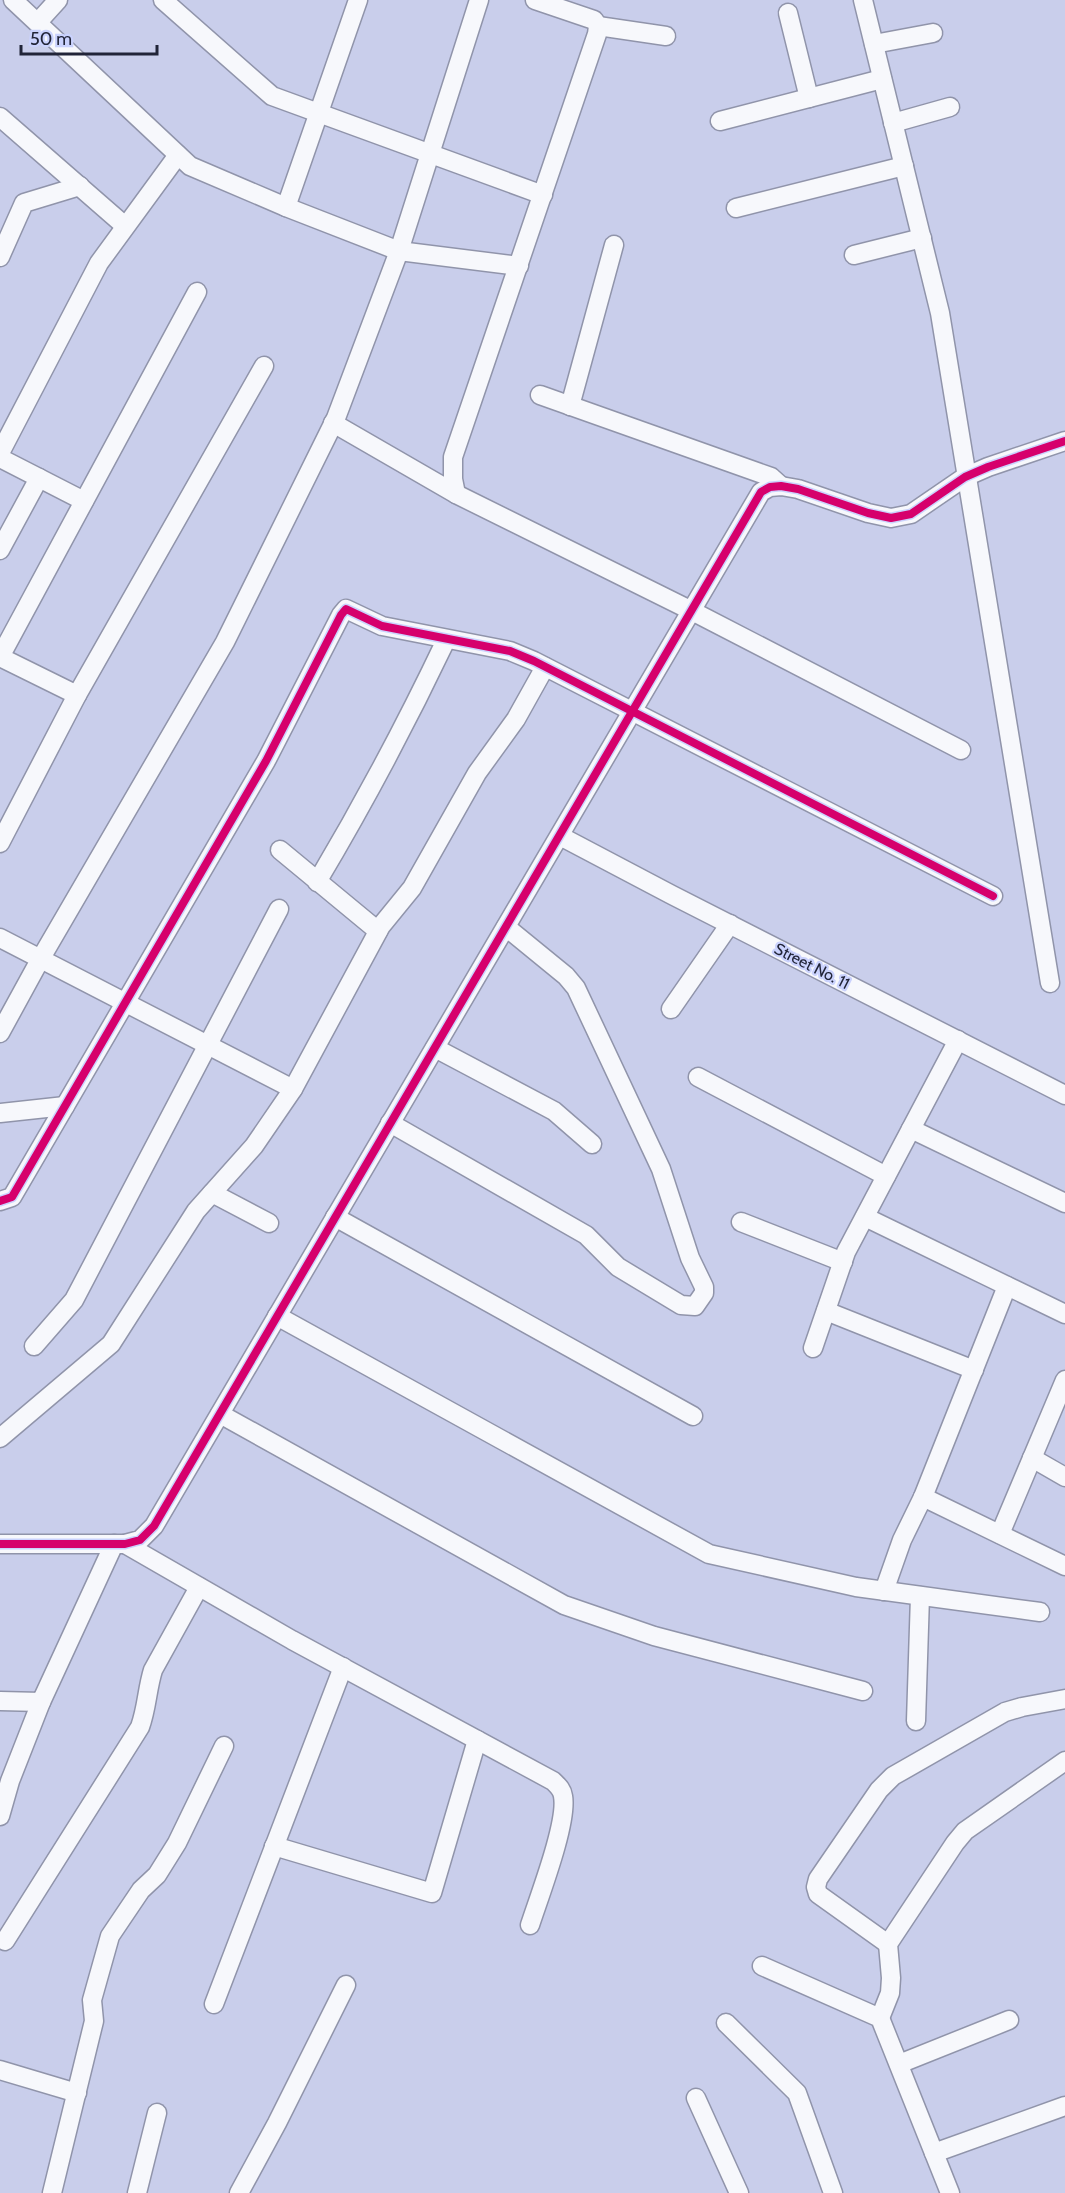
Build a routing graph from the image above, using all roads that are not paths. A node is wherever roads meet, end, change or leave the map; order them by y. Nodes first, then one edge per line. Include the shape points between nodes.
1 (13, 0) edge
2 (58, 0) edge
3 (163, 0) edge
4 (358, 0) edge
5 (479, 0) edge
6 (535, 0) edge
7 (863, 0) edge
8 (788, 13) dead end
9 (38, 22) junction
10 (598, 26) junction
11 (933, 33) dead end
12 (666, 36) dead end
13 (874, 44) junction
14 (882, 79) junction
15 (809, 98) junction
16 (951, 107) dead end
17 (320, 113) junction
18 (0, 117) edge
19 (720, 121) dead end
20 (893, 123) junction
21 (429, 153) junction
22 (178, 155) junction
23 (904, 166) junction
24 (80, 186) junction
25 (543, 195) junction
26 (286, 207) junction
27 (736, 208) dead end
28 (126, 226) junction
29 (4, 236) edge
30 (922, 238) junction
31 (615, 245) dead end
32 (399, 250) junction
33 (854, 255) dead end
34 (0, 257) edge
35 (519, 266) junction
36 (197, 292) dead end
37 (264, 366) dead end
38 (540, 395) dead end
39 (570, 406) junction
40 (333, 423) junction
41 (1065, 441) edge
42 (0, 453) edge
43 (0, 458) edge
44 (965, 477) junction
45 (39, 478) junction
46 (782, 486) junction
47 (456, 494) junction
48 (84, 501) junction
49 (0, 550) edge
50 (692, 611) junction
51 (446, 640) junction
52 (0, 657) edge
53 (545, 667) junction
54 (77, 695) junction
55 (633, 712) junction
56 (961, 750) dead end
57 (560, 836) junction
58 (0, 843) edge
59 (280, 850) dead end
60 (317, 882) junction
61 (993, 896) dead end
62 (279, 909) dead end
63 (730, 924) junction
64 (506, 927) junction
65 (378, 932) junction
66 (0, 938) edge
67 (41, 958) junction
68 (1050, 983) dead end
69 (127, 1002) junction
70 (671, 1009) dead end
71 (0, 1033) edge
72 (958, 1040) junction
73 (209, 1045) junction
74 (435, 1048) junction
75 (698, 1077) dead end
76 (293, 1089) junction
77 (1065, 1095) edge
78 (65, 1107) junction
79 (0, 1113) edge
80 (390, 1123) junction
81 (910, 1129) junction
82 (592, 1144) dead end
83 (886, 1176) junction
84 (212, 1193) junction
85 (0, 1201) edge
86 (1065, 1203) edge
87 (865, 1216) junction
88 (335, 1217) junction
89 (741, 1222) dead end
90 (269, 1223) dead end
91 (843, 1262) junction
92 (1007, 1286) junction
93 (826, 1311) junction
94 (1065, 1314) edge
95 (277, 1316) junction
96 (34, 1346) dead end
97 (813, 1348) dead end
98 (974, 1370) junction
99 (1065, 1380) edge
100 (220, 1414) junction
101 (693, 1416) dead end
102 (0, 1438) edge
103 (1032, 1458) junction
104 (1065, 1477) edge
105 (922, 1497) junction
106 (1000, 1534) junction
107 (0, 1544) edge
108 (120, 1544) junction
109 (1065, 1566) edge
110 (199, 1587) junction
111 (884, 1591) junction
112 (920, 1596) junction
113 (1040, 1612) dead end
114 (343, 1667) junction
115 (863, 1691) dead end
116 (1065, 1699) edge
117 (0, 1701) edge
118 (40, 1702) junction
119 (916, 1721) dead end
120 (477, 1740) junction
121 (224, 1746) dead end
122 (1065, 1761) edge
123 (0, 1816) edge
124 (274, 1846) junction
125 (530, 1925) dead end
126 (4, 1941) dead end
127 (888, 1944) junction
128 (762, 1966) dead end
129 (346, 1985) dead end
130 (214, 2004) dead end
131 (880, 2018) junction
132 (1009, 2020) dead end
133 (726, 2024) dead end
134 (899, 2064) junction
135 (0, 2070) edge
136 (77, 2093) junction
137 (696, 2098) dead end
138 (1065, 2106) edge
139 (157, 2113) dead end
140 (934, 2153) junction
141 (52, 2193) edge
142 (136, 2193) edge
143 (239, 2193) edge
144 (739, 2193) edge
145 (833, 2193) edge
146 (950, 2193) edge

1 - 9 street
2 - 9 street
3 - 17 street via 272,96
4 - 17 street
5 - 21 street
6 - 10 street via 594,20
7 - 13 street
8 - 15 street
9 - 22 street
10 - 12 street
10 - 25 street
11 - 13 street
13 - 14 street
14 - 15 street
14 - 20 street
15 - 19 street
16 - 20 street
17 - 21 street
17 - 26 street
18 - 24 street
20 - 23 street
21 - 25 street
21 - 32 street
22 - 26 street via 190,166
22 - 28 street
23 - 27 street
23 - 30 street
24 - 28 street
24 - 29 street via 24,203
25 - 35 street
26 - 32 street
28 - 42 street via 99,263
29 - 34 street
30 - 33 street
30 - 44 street via 940,313
31 - 39 street
32 - 35 street
32 - 40 street
35 - 47 street via 453,457
36 - 48 street
37 - 54 street
38 - 39 street
39 - 46 street via 771,477
40 - 47 street
40 - 67 street via 225,642
41 - 44 street
43 - 45 street
44 - 46 street via 911,514 891,518
44 - 68 street
45 - 48 street
45 - 49 street
46 - 50 street via 761,492
47 - 50 street
48 - 52 street
50 - 55 street
50 - 56 street
51 - 53 street via 510,651
51 - 60 street via 369,792
51 - 69 street via 390,629 343,611 266,761
52 - 54 street
53 - 55 street
53 - 65 street via 516,719 477,773 412,888
54 - 58 street
55 - 57 street
55 - 61 street
57 - 63 street, Street No. 11
57 - 64 street
59 - 60 street
60 - 65 street
62 - 73 street
63 - 70 street
63 - 72 street, Street No. 11
64 - 74 street
64 - 80 street via 567,976 576,988 661,1169 704,1293 695,1306 681,1305 618,1267 586,1235
65 - 76 street
66 - 67 street
67 - 69 street
67 - 71 street
69 - 73 street
69 - 78 street
72 - 77 street, Street No. 11
72 - 81 street
73 - 76 street
73 - 96 street via 74,1300
74 - 80 street
74 - 82 street via 554,1111
75 - 83 street
76 - 84 street via 254,1146
78 - 79 street
78 - 85 street via 12,1197
80 - 88 street
81 - 83 street
81 - 86 street
83 - 87 street
84 - 90 street
84 - 102 street via 196,1211 111,1344
87 - 91 street
87 - 92 street
88 - 95 street
88 - 101 street
89 - 91 street
91 - 93 street
92 - 94 street
92 - 98 street
93 - 97 street
93 - 98 street
95 - 100 street
95 - 111 street via 709,1554
98 - 105 street
99 - 103 street
100 - 108 street via 154,1526 140,1540
100 - 115 street via 564,1605 654,1636
103 - 104 street
103 - 106 street
105 - 106 street
105 - 111 street
106 - 109 street
107 - 108 street
108 - 110 street
108 - 118 street
110 - 114 street
110 - 126 street via 153,1670 140,1727
111 - 112 street
112 - 113 street
112 - 119 street
114 - 120 street
114 - 124 street
116 - 127 street via 1005,1712 893,1776 879,1790 816,1887 818,1894
117 - 118 street
118 - 123 street
120 - 124 street via 432,1893
120 - 125 street via 553,1781 563,1796 556,1840
121 - 136 street via 177,1843 110,1936 92,2000 94,2021
122 - 127 street via 965,1830
124 - 130 street
127 - 131 street via 890,1993
128 - 131 street
129 - 143 street
131 - 134 street
132 - 134 street
133 - 145 street via 797,2093
134 - 140 street
135 - 136 street
136 - 141 street
137 - 144 street
138 - 140 street
139 - 142 street
140 - 146 street

